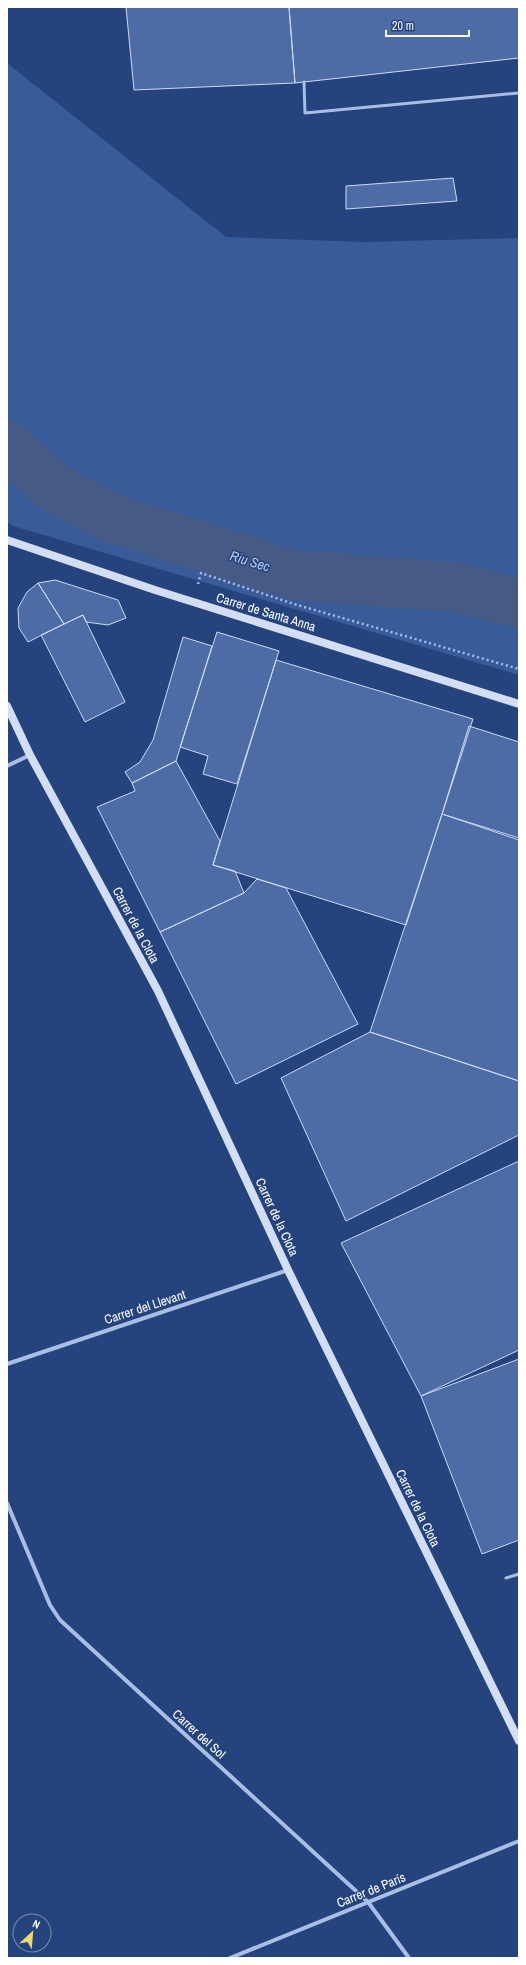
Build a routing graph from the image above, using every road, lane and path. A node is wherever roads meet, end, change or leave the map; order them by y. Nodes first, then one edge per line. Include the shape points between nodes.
1 (304, 82) dead end
2 (519, 93) edge
3 (7, 540) edge
4 (197, 588) dead end
5 (519, 669) edge
6 (519, 704) edge
7 (7, 706) edge
8 (30, 755) junction
9 (7, 766) edge
10 (288, 1270) junction
11 (7, 1364) edge
12 (7, 1503) edge
13 (519, 1574) edge
14 (506, 1578) dead end
15 (519, 1741) edge
16 (519, 1841) edge
17 (368, 1902) junction
18 (230, 1958) edge
19 (409, 1958) edge

1 - 2 lane via 305,113
3 - 6 street, Carrer de Santa Anna via 155,590
4 - 5 path via 201,573 294,604
7 - 8 street, Carrer de la Clota
8 - 9 street
8 - 10 street, Carrer de la Clota via 158,991
10 - 11 street, Carrer del Llevant
10 - 15 street, Carrer de la Clota
12 - 17 street, Carrer del Sol via 50,1605 60,1620
13 - 14 lane
16 - 17 street, Carrer de París
17 - 18 street, Carrer de París
17 - 19 street, Carrer del Sol

